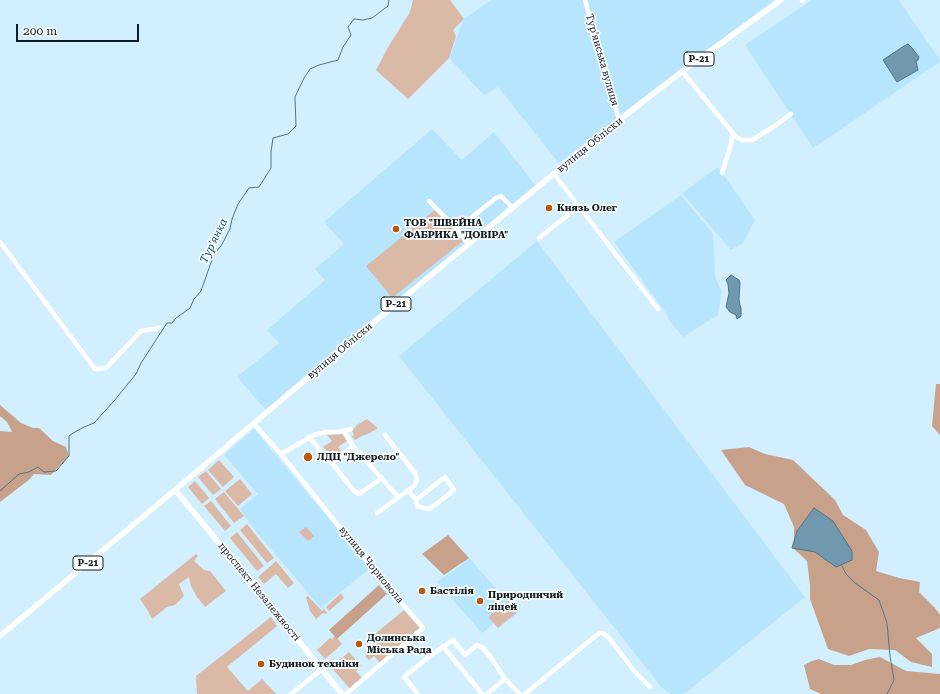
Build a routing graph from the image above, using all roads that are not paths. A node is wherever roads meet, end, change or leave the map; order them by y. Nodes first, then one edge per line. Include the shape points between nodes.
1 (585, 0) edge
2 (781, 0) edge
3 (682, 71) junction
4 (791, 114) dead end
5 (619, 120) junction
6 (733, 133) junction
7 (722, 173) dead end
8 (554, 174) junction
9 (429, 201) dead end
10 (579, 206) junction
11 (513, 208) junction
12 (457, 230) junction
13 (539, 238) dead end
14 (0, 242) edge
15 (468, 244) junction
16 (658, 309) dead end
17 (159, 328) dead end
18 (254, 424) junction
19 (351, 429) dead end
20 (345, 431) junction
21 (385, 435) dead end
22 (309, 437) junction
23 (353, 446) junction
24 (281, 454) junction
25 (332, 463) junction
26 (382, 478) junction
27 (175, 490) junction
28 (408, 490) junction
29 (398, 497) junction
30 (416, 500) junction
31 (377, 513) dead end
32 (0, 636) edge
33 (443, 646) junction
34 (322, 669) junction
35 (505, 679) junction
36 (650, 687) dead end
37 (291, 694) edge
38 (342, 694) edge
39 (346, 694) edge
40 (418, 694) edge
41 (482, 694) edge
42 (487, 694) edge
43 (520, 694) edge
44 (525, 694) edge

1 - 5 street, Турʼянська вулиця
2 - 3 main road, вулиця Обліски / Р-21
3 - 5 main road, вулиця Обліски / Р-21
3 - 6 street
4 - 6 street via 752,140 742,140
5 - 8 main road, вулиця Обліски / Р-21
6 - 7 street
8 - 10 street
8 - 11 main road, вулиця Обліски / Р-21
9 - 12 street
10 - 13 street
10 - 16 street
11 - 12 street via 501,196
11 - 15 main road, вулиця Обліски / Р-21
12 - 15 street
14 - 17 street via 95,369 106,368 140,331
15 - 18 main road, вулиця Обліски / Р-21
18 - 24 street, вулиця Чорновола
18 - 27 main road, вулиця Обліски / Р-21
19 - 20 street
20 - 22 street via 320,433
20 - 23 street
21 - 28 street via 417,475 417,482
22 - 24 street
22 - 25 street
23 - 25 street
23 - 26 street
24 - 39 street, вулиця Чорновола via 424,628
25 - 26 street via 359,494
26 - 29 street
27 - 32 main road, вулиця Обліски / Р-21
27 - 34 main road, проспект Незалежності
28 - 29 street
28 - 30 street
29 - 31 street
30 - 30 street via 445,477 454,490 428,509 417,506
33 - 35 street via 453,640 465,655 477,646 483,648
33 - 40 street via 404,677
33 - 41 street
34 - 37 street
34 - 38 main road, проспект Незалежності
35 - 42 street
35 - 43 street
36 - 44 street via 609,638 599,633

